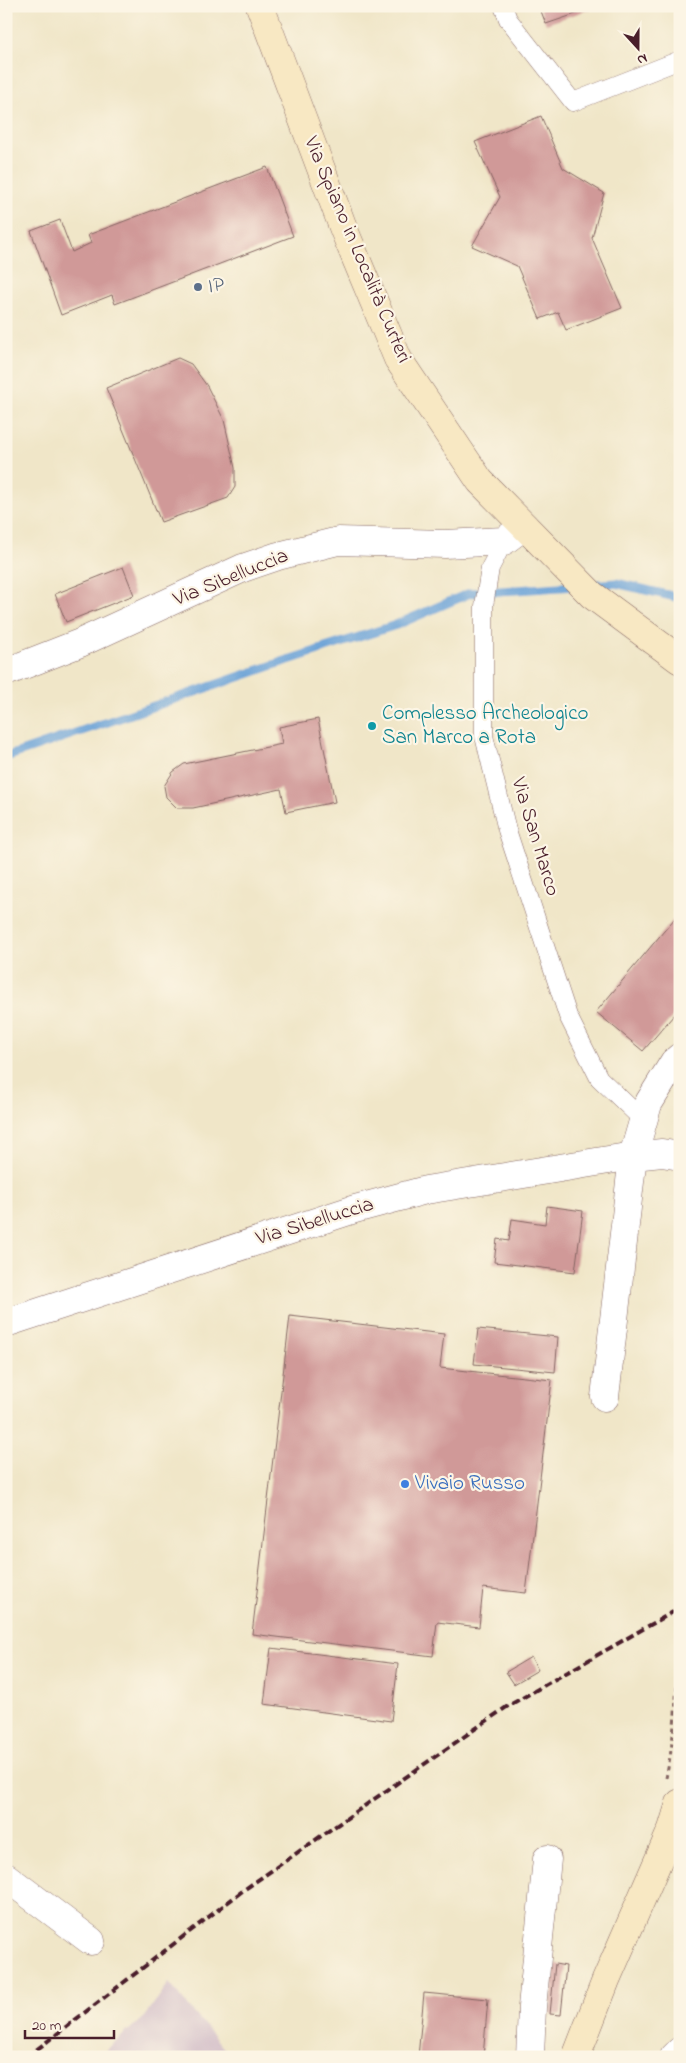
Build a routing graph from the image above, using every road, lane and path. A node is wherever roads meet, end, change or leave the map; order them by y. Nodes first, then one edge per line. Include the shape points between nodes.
1 (260, 6) edge
2 (503, 6) edge
3 (680, 60) edge
4 (518, 532) junction
5 (680, 660) edge
6 (6, 672) edge
7 (680, 1057) edge
8 (643, 1120) junction
9 (633, 1156) junction
10 (680, 1156) edge
11 (6, 1322) edge
12 (605, 1397) dead end
13 (680, 1592) edge
14 (672, 1793) edge
15 (547, 1859) dead end
16 (6, 1877) edge
17 (91, 1941) dead end
18 (680, 2051) edge
19 (530, 2057) edge
20 (576, 2057) edge
21 (674, 2057) edge

1 - 4 main road, Via Spiano in Località Curteri via 344,230 398,358
2 - 3 lane via 508,18 573,102
4 - 5 main road, Via Spiano in Località Curteri via 592,595
4 - 6 street, Via Sibelluccia via 445,544 338,541 278,556 243,568 80,643
4 - 8 lane, Via San Marco via 490,568 484,606 484,736 506,830 568,1016 599,1078
7 - 8 street via 648,1104
8 - 9 street
9 - 10 street, Via Sibelluccia via 662,1153
9 - 11 street, Via Sibelluccia via 426,1190 355,1209
9 - 12 street
13 - 14 path via 670,1758
14 - 20 main road via 672,1829
15 - 19 street
16 - 17 street
18 - 21 street

